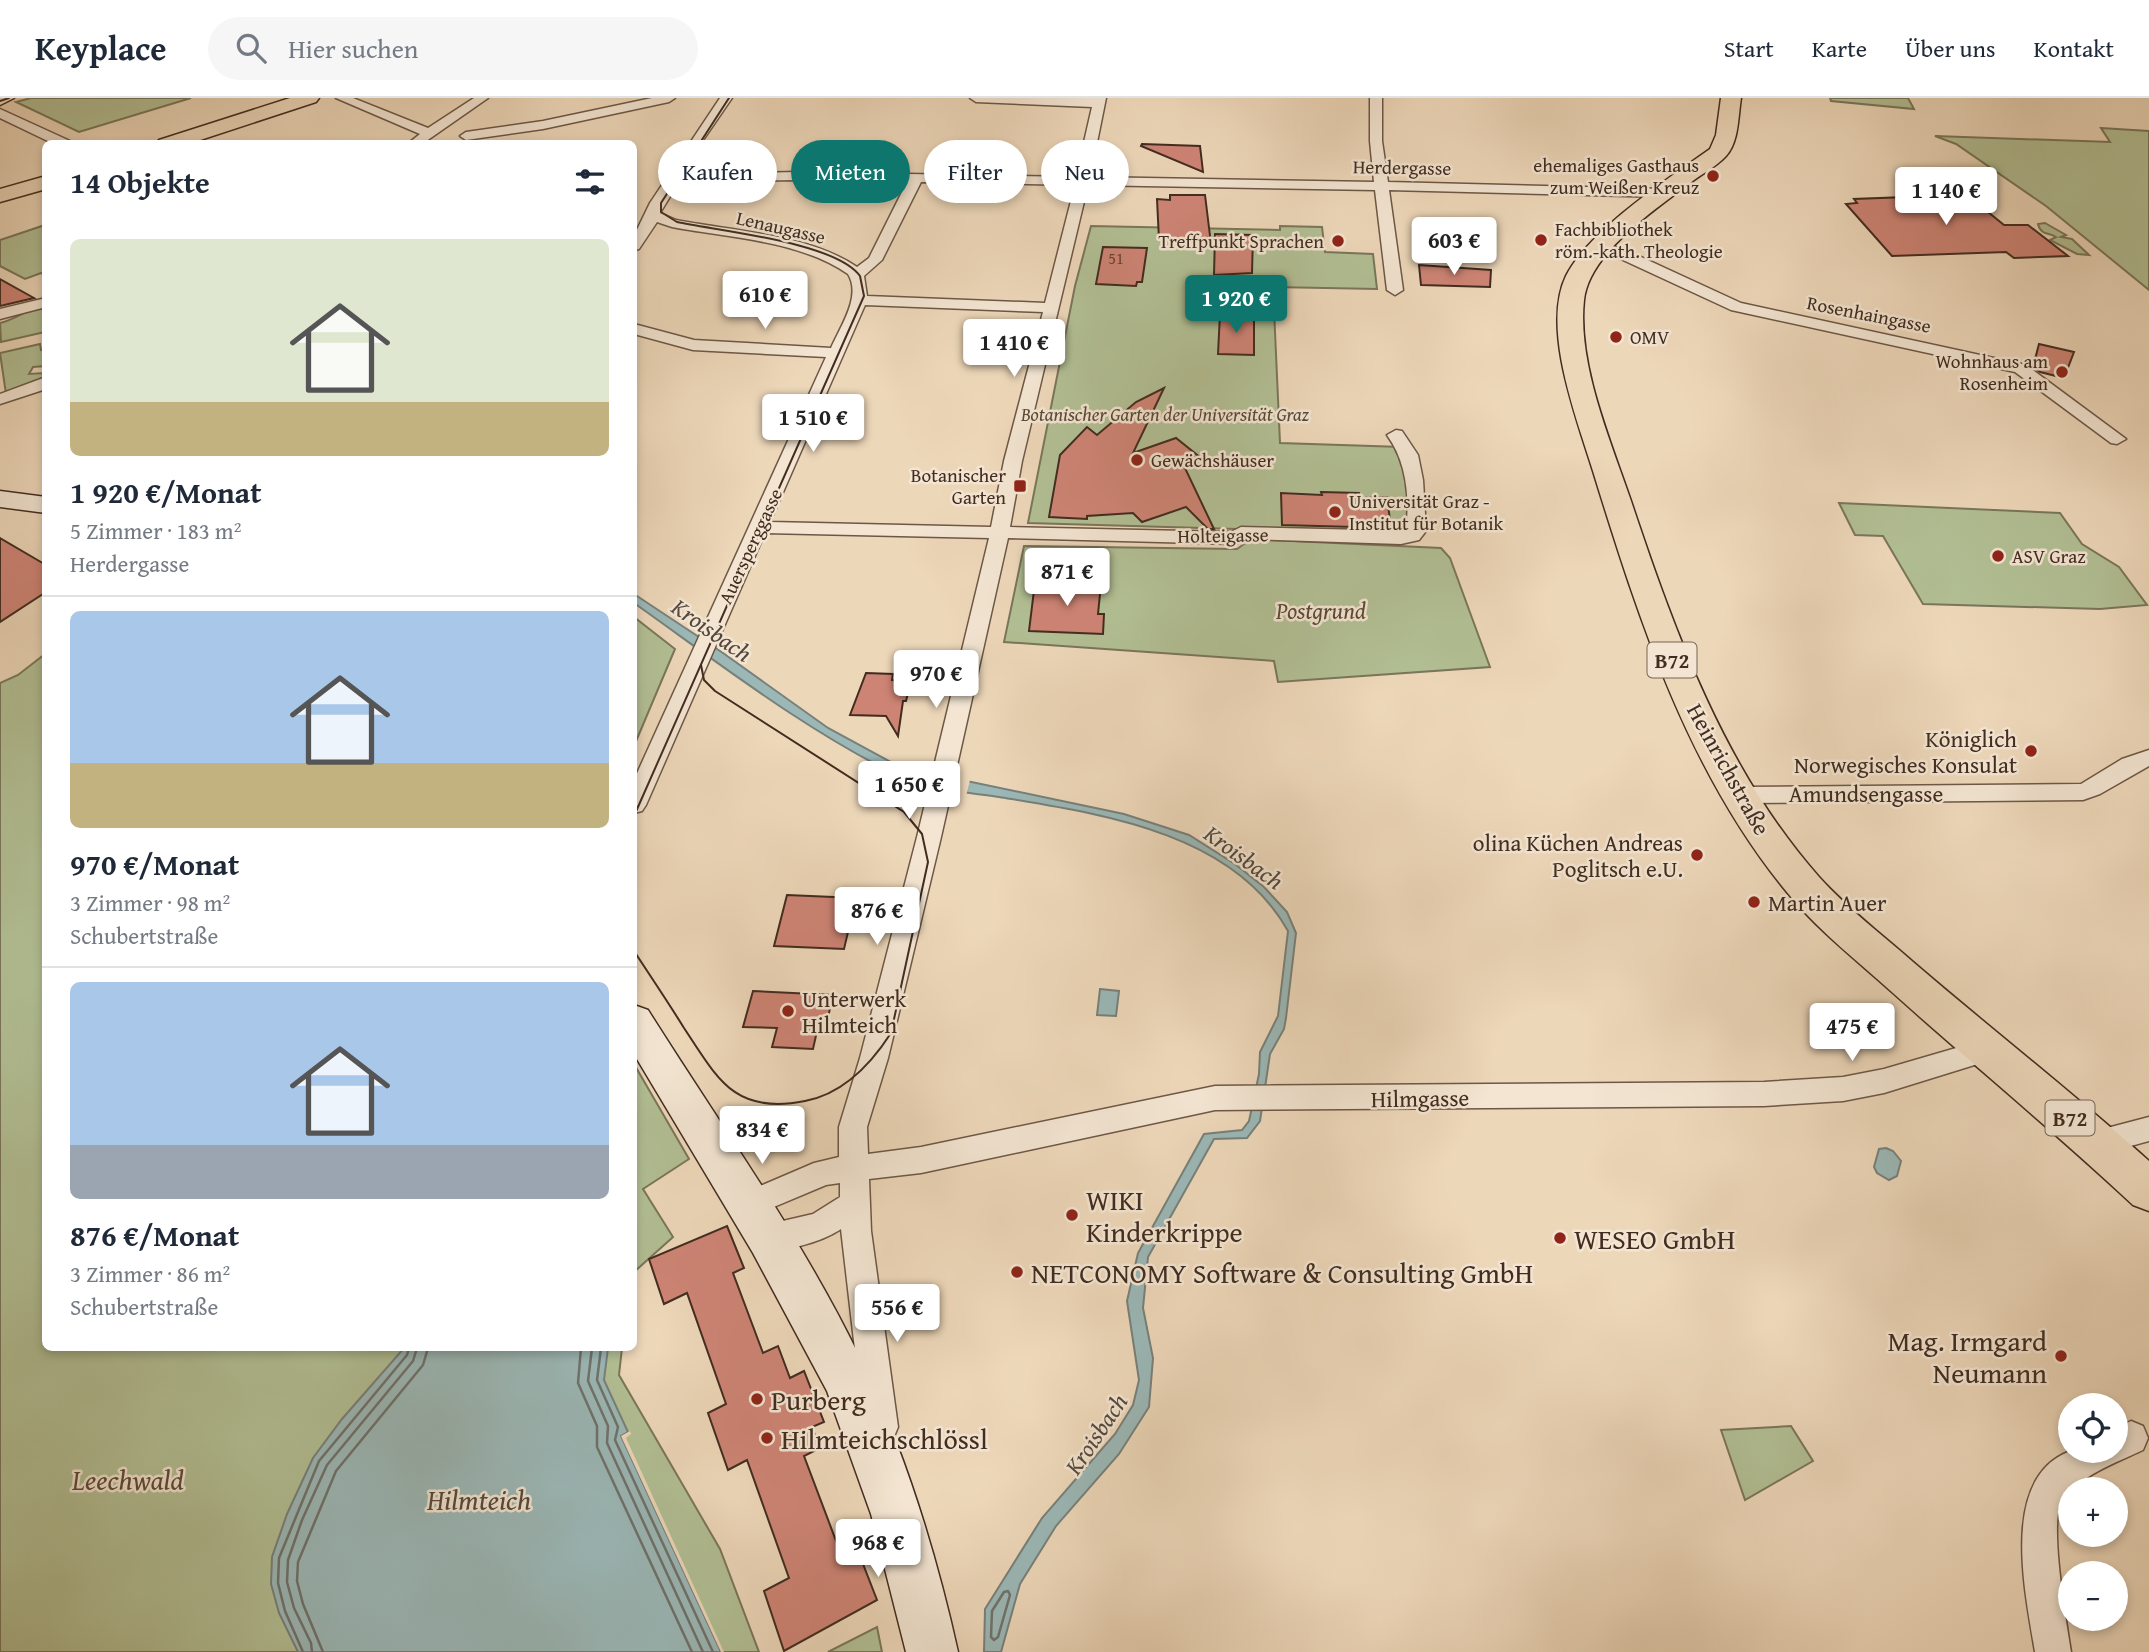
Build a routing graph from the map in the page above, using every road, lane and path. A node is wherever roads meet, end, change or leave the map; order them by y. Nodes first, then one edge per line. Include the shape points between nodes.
1 (5, 98) edge
2 (309, 98) edge
3 (342, 98) edge
4 (482, 98) edge
5 (669, 98) edge
6 (726, 98) edge
7 (976, 98) edge
8 (1376, 98) edge
9 (1731, 98) edge
10 (0, 100) edge
11 (1100, 101) edge
12 (0, 113) edge
13 (429, 133) junction
14 (466, 136) dead end
15 (57, 140) edge
16 (178, 140) edge
17 (419, 140) edge
18 (696, 140) edge
19 (1092, 140) edge
20 (777, 176) edge
21 (916, 178) junction
22 (1041, 180) edge
23 (1129, 182) edge
24 (42, 183) edge
25 (1382, 186) junction
26 (1665, 194) junction
27 (0, 197) edge
28 (660, 203) edge
29 (1078, 203) edge
30 (653, 215) junction
31 (637, 241) edge
32 (1602, 247) junction
33 (856, 275) junction
34 (1395, 290) dead end
35 (859, 300) junction
36 (42, 303) edge
37 (1052, 308) junction
38 (0, 314) edge
39 (637, 330) edge
40 (836, 354) junction
41 (42, 384) edge
42 (0, 399) edge
43 (1396, 435) dead end
44 (2117, 439) dead end
45 (0, 499) edge
46 (42, 504) edge
47 (758, 527) junction
48 (999, 534) junction
49 (2149, 758) edge
50 (1740, 794) junction
51 (637, 798) edge
52 (637, 1026) edge
53 (1987, 1049) junction
54 (2149, 1129) edge
55 (2098, 1142) junction
56 (853, 1170) junction
57 (2149, 1190) edge
58 (854, 1204) junction
59 (759, 1220) junction
60 (2078, 1463) edge
61 (889, 1489) junction
62 (932, 1652) edge
63 (2053, 1652) edge

1 - 10 main road
2 - 16 main road
3 - 13 street
4 - 13 street
5 - 14 street
6 - 18 street
7 - 11 street
8 - 25 street
9 - 26 main road, Heinrichstraße / B72 via 1719,152
11 - 19 street
12 - 15 street
13 - 17 street
20 - 21 street, Herdergasse
21 - 22 street, Herdergasse
21 - 33 street via 875,260
23 - 25 street, Herdergasse
24 - 27 main road
25 - 26 street, Herdergasse
25 - 34 street
26 - 32 main road, Heinrichstraße / B72
28 - 30 street
29 - 37 street
30 - 31 street
30 - 33 street, Lenaugasse via 815,253 841,262
32 - 44 street, Rosenhaingasse via 1736,307 2020,368
32 - 50 main road, Heinrichstraße / B72 via 1577,277 1570,313 1576,362 1664,642 1703,728
33 - 35 street, Auersperggasse
35 - 37 street
35 - 40 street, Auersperggasse
36 - 38 street
37 - 48 street
39 - 40 street via 693,345
40 - 47 street, Auersperggasse
41 - 42 street
43 - 48 street, Holteigasse via 1405,444 1412,464 1416,531 1412,536
45 - 46 main road
47 - 48 street, Holteigasse
47 - 51 street, Auersperggasse
48 - 56 street via 874,1058 853,1127
49 - 50 street, Amundsengasse via 2121,768 2102,785 2084,792
50 - 53 main road, Heinrichstraße / B72 via 1777,851 1825,908
52 - 59 main road
53 - 55 main road, Heinrichstraße / B72
53 - 56 street, Hilmgasse via 1884,1082 1843,1089 1756,1094 1215,1098
54 - 55 street
55 - 57 main road, Heinrichstraße / B72
56 - 58 street
56 - 59 street, Hilmgasse via 824,1172
58 - 59 street via 819,1227
58 - 61 street
59 - 61 main road via 844,1375
60 - 63 street via 2044,1498 2040,1549
61 - 62 main road

